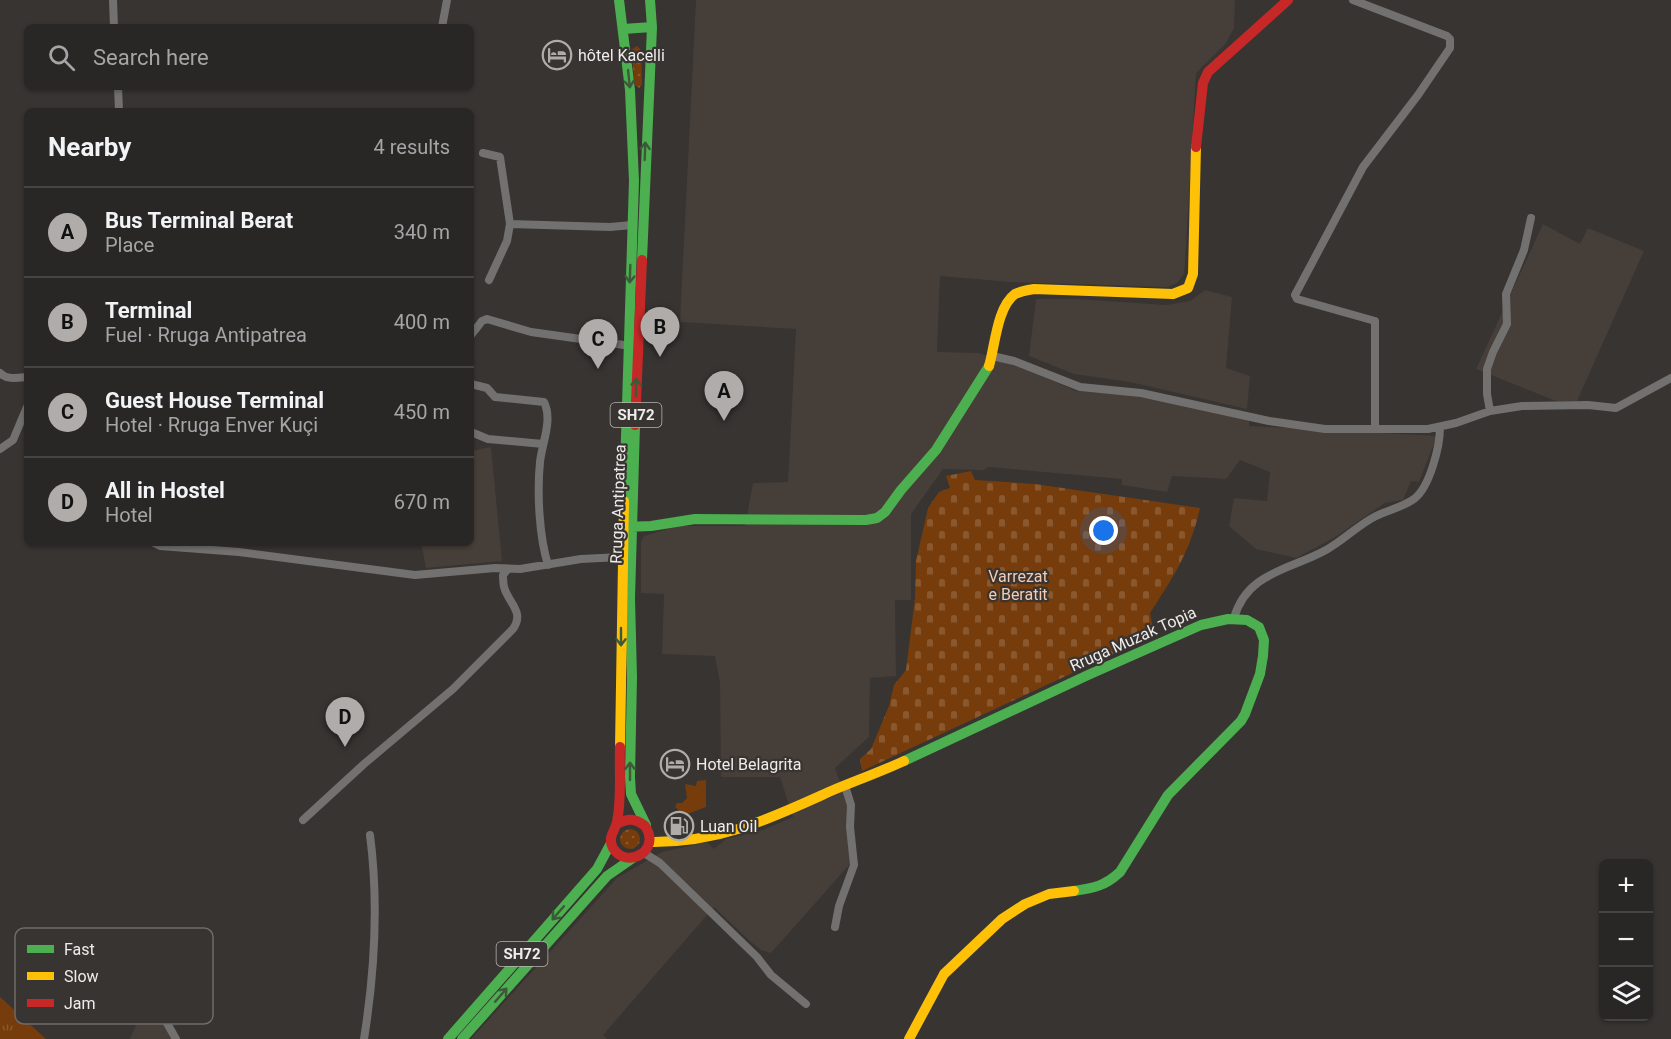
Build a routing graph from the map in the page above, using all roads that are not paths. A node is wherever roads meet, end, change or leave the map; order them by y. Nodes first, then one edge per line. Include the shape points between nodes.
1 (112, 0) edge
2 (447, 0) edge
3 (619, 0) edge
4 (650, 0) edge
5 (1288, 0) edge
6 (1353, 0) edge
7 (114, 24) edge
8 (443, 24) edge
9 (651, 27) junction
10 (623, 29) junction
11 (118, 90) edge
12 (119, 108) edge
13 (483, 153) dead end
14 (639, 181) junction
15 (1531, 218) dead end
16 (510, 224) junction
17 (633, 225) junction
18 (489, 280) dead end
19 (474, 331) edge
20 (633, 347) junction
21 (992, 356) junction
22 (0, 373) edge
23 (24, 377) edge
24 (1671, 378) edge
25 (474, 385) edge
26 (1490, 411) junction
27 (24, 415) edge
28 (1440, 427) junction
29 (1376, 429) junction
30 (474, 433) edge
31 (543, 444) junction
32 (0, 449) edge
33 (628, 528) junction
34 (160, 546) edge
35 (621, 557) junction
36 (548, 565) junction
37 (507, 570) junction
38 (1234, 618) junction
39 (626, 677) junction
40 (844, 786) junction
41 (303, 820) dead end
42 (617, 824) junction
43 (646, 826) junction
44 (370, 835) dead end
45 (650, 842) junction
46 (611, 843) junction
47 (644, 853) junction
48 (633, 858) junction
49 (835, 927) dead end
50 (806, 1004) dead end
51 (167, 1024) edge
52 (176, 1039) edge
53 (364, 1039) edge
54 (448, 1039) edge
55 (462, 1039) edge
56 (909, 1039) edge

1 - 7 street
2 - 8 street
3 - 10 street, Rruga Antipatrea / SH72
4 - 9 street, Rruga Antipatrea / SH72
5 - 21 street via 1208,72 1203,83 1196,138 1193,274 1188,288 1173,294 1023,291 1014,296 1001,316
6 - 29 street via 1447,36 1450,44 1418,95 1363,167 1295,295 1297,299 1375,321
9 - 10 street
14 -> 9 street, Rruga Antipatrea / SH72
10 -> 14 street, Rruga Antipatrea / SH72
11 - 12 street
13 - 16 street via 500,157
14 - 17 street, Rruga Antipatrea / SH72
14 - 20 street, Rruga Antipatrea / SH72
15 - 26 street via 1524,250 1506,294 1507,324 1487,369
16 - 17 street
16 - 18 street via 507,241
17 -> 20 street, Rruga Antipatrea / SH72
19 - 20 street via 487,319 531,332
20 - 33 street, Rruga Antipatrea / SH72
21 - 29 street via 1080,387 1141,393 1313,428
21 - 33 street via 936,450 878,518 694,519
22 - 23 street
24 - 26 street via 1616,408 1538,405
25 - 31 street via 487,388 495,397 544,402 547,418
26 - 28 street
27 - 32 street via 14,440
28 - 29 street
28 - 38 street via 1429,474 1413,500 1376,516 1326,550 1270,573 1247,591
30 - 31 street via 488,439
31 - 36 street via 539,483
33 - 35 street, Rruga Antipatrea / SH72
33 - 39 street, Rruga Antipatrea / SH72
34 - 37 street via 416,575
35 - 36 street
35 -> 39 street, Rruga Antipatrea / SH72
36 - 37 street
37 - 41 street via 503,583 518,616 513,629 453,689
38 - 40 street, Rruga Muzak Topia via 1219,619 1163,640 902,763
38 - 56 street via 1254,623 1265,638 1262,666 1241,721 1168,795 1120,872 1109,882 1092,888 1049,894 1002,919 944,974
39 - 42 street, Rruga Antipatrea / SH72
43 -> 39 street, Rruga Antipatrea / SH72 via 631,794
40 - 45 street, Rruga Muzak Topia via 760,824 684,843
40 - 49 street via 851,805 854,865
42 - 43 street via 632,818
42 - 46 street, Rruga Antipatrea / SH72
43 - 45 street, Rruga Antipatrea / SH72
44 - 53 street via 376,939
45 - 47 street
46 - 48 street via 621,856
46 -> 54 street, Rruga Antipatrea / SH72 via 597,869
47 - 48 street, SH72
47 - 50 street via 660,863 771,975
55 -> 48 street, SH72 via 607,876
51 - 52 street

